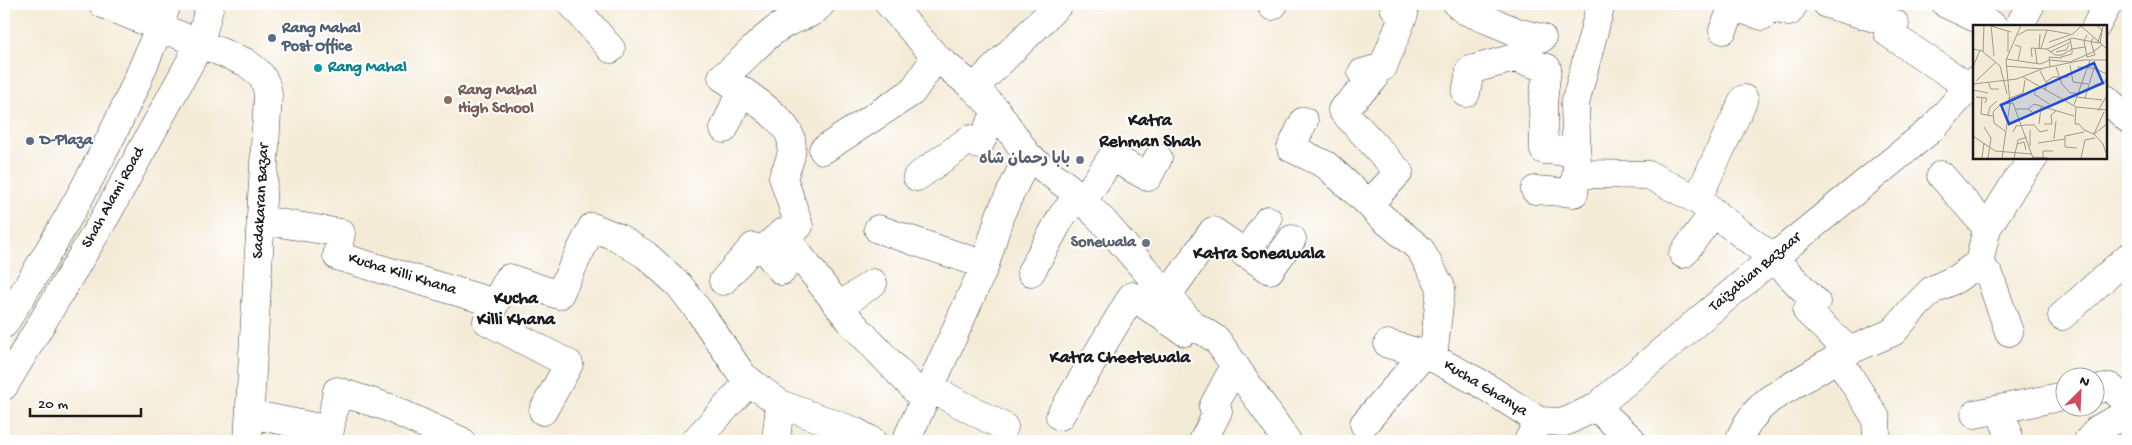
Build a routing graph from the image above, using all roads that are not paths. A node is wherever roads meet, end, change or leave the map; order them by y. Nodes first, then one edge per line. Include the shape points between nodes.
1 (103, 4) edge
2 (210, 4) edge
3 (572, 4) edge
4 (821, 4) edge
5 (889, 4) edge
6 (1059, 4) edge
7 (1394, 4) edge
8 (1456, 4) edge
9 (1601, 4) edge
10 (1794, 4) edge
11 (1827, 4) edge
12 (1946, 4) edge
13 (2031, 4) edge
14 (2108, 4) edge
15 (164, 15) edge
16 (1991, 25) edge
17 (2020, 25) edge
18 (2097, 25) edge
19 (1723, 30) dead end
20 (1542, 38) dead end
21 (200, 44) junction
22 (611, 49) dead end
23 (936, 57) junction
24 (1972, 84) edge
25 (974, 88) junction
26 (741, 91) junction
27 (1466, 93) dead end
28 (1744, 99) dead end
29 (2107, 100) edge
30 (996, 111) junction
31 (2128, 119) edge
32 (1304, 121) dead end
33 (724, 129) dead end
34 (822, 150) dead end
35 (1028, 156) junction
36 (1158, 158) dead end
37 (2033, 159) edge
38 (1576, 160) junction
39 (1941, 175) dead end
40 (917, 177) dead end
41 (1535, 190) dead end
42 (1080, 198) junction
43 (1369, 204) junction
44 (1705, 206) junction
45 (261, 220) junction
46 (1268, 220) dead end
47 (1987, 228) junction
48 (878, 229) dead end
49 (1292, 239) dead end
50 (773, 241) junction
51 (1245, 254) junction
52 (1683, 254) dead end
53 (2128, 257) edge
54 (1773, 258) junction
55 (1979, 263) junction
56 (985, 265) junction
57 (782, 271) dead end
58 (1031, 272) dead end
59 (723, 281) dead end
60 (874, 283) dead end
61 (1166, 296) junction
62 (495, 303) junction
63 (839, 307) junction
64 (2062, 316) dead end
65 (4, 324) edge
66 (1192, 324) junction
67 (2009, 332) dead end
68 (1388, 344) dead end
69 (1844, 355) junction
70 (1429, 356) junction
71 (1234, 366) junction
72 (750, 381) junction
73 (4, 386) edge
74 (2104, 388) edge
75 (928, 394) junction
76 (2054, 398) edge
77 (2128, 402) edge
78 (780, 404) junction
79 (1596, 407) junction
80 (543, 411) dead end
81 (2128, 413) edge
82 (250, 414) junction
83 (1060, 416) dead end
84 (1364, 424) dead end
85 (1004, 427) dead end
86 (1534, 431) edge
87 (1631, 439) dead end
88 (248, 441) edge
89 (461, 441) edge
90 (694, 441) edge
91 (776, 441) edge
92 (872, 441) edge
93 (906, 441) edge
94 (1202, 441) edge
95 (1288, 441) edge
96 (1739, 441) edge
97 (1877, 441) edge
98 (2008, 441) edge
99 (2088, 441) edge

1 - 15 street
2 - 21 street, Shah Alami Road
3 - 22 street
4 - 26 street via 816,10 775,30 722,78
5 - 23 street
6 - 25 street
7 - 43 street via 1394,8 1404,14 1383,67 1362,73 1373,80 1342,110 1398,172
8 - 20 street via 1517,32
9 - 38 street via 1575,104
10 - 19 street via 1789,12 1767,6 1762,16 1733,7
11 - 24 street via 1895,24 1888,33
12 - 16 street
13 - 17 street
14 - 18 street
15 - 21 street, Sadakaran Bazar
15 - 65 street, Shah Alami Road via 122,113 53,246
21 - 45 street, Sadakaran Bazar via 245,62 267,82
21 - 73 street, Shah Alami Road via 107,214
23 - 25 street
23 - 34 street via 912,92
24 - 54 street, Taizabian Bazaar via 1934,127
25 - 30 street
26 - 33 street
26 - 50 street via 781,122 791,138 791,159 783,177 799,226
27 - 38 street via 1470,70 1514,58 1547,68 1542,103 1544,150
28 - 44 street
29 - 31 street
30 - 35 street
30 - 40 street via 979,145 970,139
32 - 43 street, Kucha Ghanya via 1292,148 1326,165
35 - 42 street
35 - 56 street via 1000,214
36 - 42 street via 1148,177 1112,157
37 - 47 street
38 - 41 street via 1574,193
38 - 44 street via 1587,174 1649,175
39 - 47 street
42 - 58 street via 1062,216
42 - 61 street
43 - 70 street, Kucha Ghanya via 1420,249 1441,287
44 - 52 street
44 - 54 street
45 - 62 street, Kucha Killi Khana via 341,233 337,256
45 - 82 street, Sadakaran Bazar
46 - 51 street
47 - 55 street
48 - 56 street
49 - 51 street via 1270,270
50 - 57 street
50 - 59 street via 753,247
50 - 63 street
51 - 61 street via 1213,231
53 - 64 street
54 - 69 street via 1816,302 1807,311
54 - 79 street, Taizabian Bazaar
55 - 67 street via 1990,277
55 - 69 street via 1932,290 1893,332
56 - 75 street
60 - 63 street
61 - 66 street
62 - 72 street via 509,278 559,295 592,227 617,237 646,255 679,286 743,376
62 - 80 street via 487,321 569,364
63 - 75 street
66 - 71 street via 1217,340
66 - 83 street via 1188,334 1132,296
68 - 70 street
69 - 96 street via 1766,402 1744,427
69 - 97 street via 1876,418
70 - 84 street
70 - 86 street, Kucha Ghanya via 1480,383
71 - 94 street via 1213,407 1218,411
71 - 95 street
72 - 78 street
72 - 90 street
74 - 77 street via 2110,387
75 - 85 street
75 - 93 street
76 - 98 street via 1987,412 2007,429
78 - 91 street
78 - 92 street via 854,431
79 - 86 street, Taizabian Bazaar via 1565,422
79 - 87 street
81 - 99 street via 2098,429
82 - 88 street, Sadakaran Bazar
82 - 89 street via 330,430 337,391 387,407

